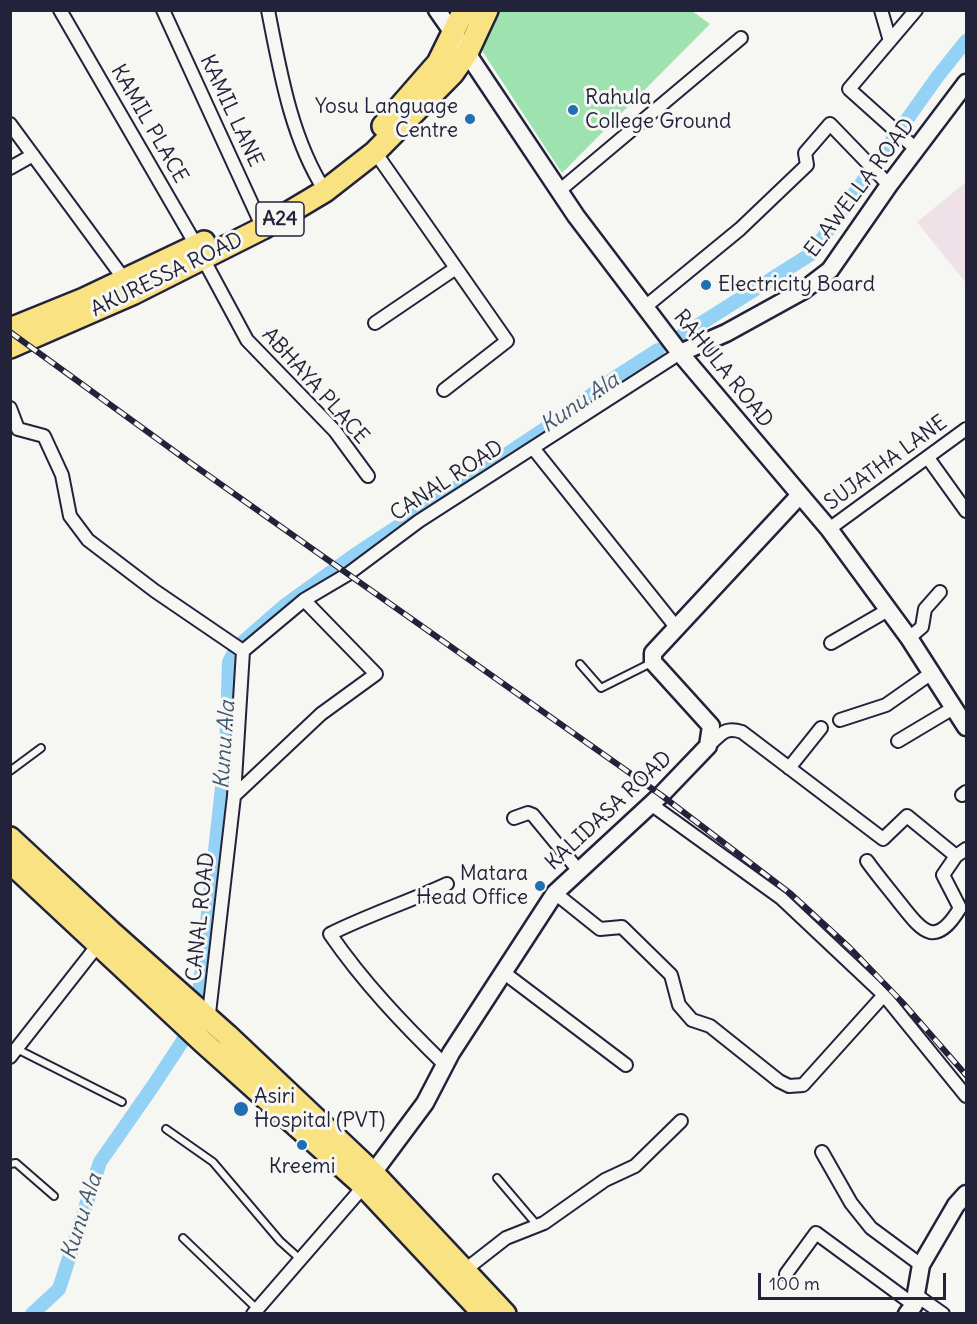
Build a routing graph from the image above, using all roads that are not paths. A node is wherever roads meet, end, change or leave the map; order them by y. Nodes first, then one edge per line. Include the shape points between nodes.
1 (60, 10) edge
2 (163, 10) edge
3 (268, 10) edge
4 (437, 10) edge
5 (464, 10) edge
6 (487, 10) edge
7 (881, 10) edge
8 (916, 10) edge
9 (453, 33) junction
10 (741, 38) dead end
11 (890, 41) junction
12 (467, 52) junction
13 (966, 83) edge
14 (10, 124) edge
15 (916, 149) junction
16 (375, 152) junction
17 (33, 155) junction
18 (10, 168) edge
19 (889, 184) junction
20 (321, 185) junction
21 (559, 190) junction
22 (260, 222) junction
23 (200, 251) junction
24 (456, 268) junction
25 (124, 279) junction
26 (645, 307) junction
27 (375, 323) dead end
28 (10, 329) edge
29 (10, 347) edge
30 (680, 353) junction
31 (444, 390) dead end
32 (10, 408) edge
33 (966, 429) edge
34 (533, 448) junction
35 (928, 458) junction
36 (368, 476) dead end
37 (799, 496) junction
38 (966, 511) edge
39 (829, 529) junction
40 (940, 592) dead end
41 (304, 600) junction
42 (888, 610) junction
43 (676, 627) junction
44 (909, 638) junction
45 (831, 643) dead end
46 (243, 651) junction
47 (653, 662) junction
48 (580, 664) dead end
49 (933, 672) junction
50 (962, 714) edge
51 (840, 720) dead end
52 (821, 728) dead end
53 (898, 741) dead end
54 (708, 747) junction
55 (41, 748) dead end
56 (789, 768) junction
57 (10, 771) edge
58 (234, 796) junction
59 (652, 805) junction
60 (514, 818) dead end
61 (10, 837) edge
62 (961, 853) edge
63 (867, 861) dead end
64 (10, 862) edge
65 (579, 871) junction
66 (447, 884) dead end
67 (555, 893) junction
68 (104, 938) junction
69 (503, 972) junction
70 (884, 995) junction
71 (181, 1008) junction
72 (209, 1018) junction
73 (203, 1042) junction
74 (14, 1053) edge
75 (445, 1065) junction
76 (626, 1065) dead end
77 (966, 1096) edge
78 (122, 1102) dead end
79 (681, 1121) dead end
80 (166, 1129) dead end
81 (822, 1152) dead end
82 (10, 1164) edge
83 (497, 1178) dead end
84 (369, 1180) junction
85 (966, 1194) edge
86 (54, 1196) dead end
87 (537, 1226) junction
88 (183, 1238) dead end
89 (300, 1259) junction
90 (921, 1265) junction
91 (465, 1270) junction
92 (786, 1274) dead end
93 (912, 1304) edge
94 (255, 1311) edge
95 (484, 1314) edge
96 (505, 1314) edge
97 (943, 1314) edge

1 - 23 street, KAMIL PLACE
2 - 22 street, KAMIL LANE
3 - 20 street via 286,103
4 - 9 street, RAHULA ROAD
5 - 9 highway, AKURESSA ROAD / A24
6 - 12 highway, AKURESSA ROAD / A24
7 - 11 street
8 - 11 street
9 - 12 street, RAHULA ROAD
9 - 20 highway, AKURESSA ROAD / A24 via 438,63 398,111
10 - 21 street
11 - 15 street via 849,88
12 - 16 highway, AKURESSA ROAD / A24 via 434,94
12 - 21 street, RAHULA ROAD
13 - 15 street, ELAWELLA ROAD
14 - 17 street
15 - 19 street, ELAWELLA ROAD
16 - 20 highway, AKURESSA ROAD / A24
16 - 24 street
17 - 18 street
17 - 25 street
19 - 26 street via 830,124 805,153 807,165 740,229
19 - 30 street, ELAWELLA ROAD via 830,270 804,290 726,333
20 - 22 highway, AKURESSA ROAD / A24 via 296,195
21 - 26 street, RAHULA ROAD
22 - 23 highway, AKURESSA ROAD / A24
23 - 25 highway, AKURESSA ROAD / A24
23 - 29 highway, AKURESSA ROAD / A24 via 94,312
23 - 36 street, ABHAYA PLACE via 246,340 335,430
24 - 27 street
24 - 31 street via 507,341
25 - 28 highway, AKURESSA ROAD / A24
26 - 30 street, RAHULA ROAD
30 - 34 street, CANAL ROAD
30 - 37 street, RAHULA ROAD
32 - 46 street via 18,429 44,436 62,475 70,516 88,540
33 - 35 street, SUJATHA LANE
34 - 41 street, CANAL ROAD
34 - 43 street
35 - 38 street
35 - 39 street, SUJATHA LANE
37 - 39 street, RAHULA ROAD
37 - 43 street
39 - 42 street, RAHULA ROAD
40 - 44 street via 925,609 922,627
41 - 46 street, CANAL ROAD
41 - 58 street via 376,674 321,714
42 - 44 street, RAHULA ROAD
42 - 45 street
43 - 47 street via 653,653
44 - 49 street, RAHULA ROAD
46 - 58 street, CANAL ROAD
47 - 48 lane via 601,688
47 - 54 street via 711,726
49 - 50 street, RAHULA ROAD
49 - 51 street via 886,705
50 - 53 street
52 - 56 street
54 - 56 street via 732,729 742,732
54 - 59 street, KALIDASA ROAD
55 - 57 lane
56 - 62 street via 884,839 907,816
58 - 72 street, CANAL ROAD
59 - 65 street, KALIDASA ROAD
59 - 70 street via 782,898
60 - 65 street via 533,815
61 - 68 highway
62 - 63 street via 943,875 960,908 952,921 937,932 924,931 914,923
64 - 68 highway
65 - 67 street, KALIDASA ROAD
66 - 75 street via 330,934 391,1011
67 - 69 street, KALIDASA ROAD
67 - 70 street via 600,929 622,927 671,975 679,1005 692,1020 710,1026 789,1086 803,1085
68 - 71 highway
68 - 74 street
69 - 75 street, KALIDASA ROAD
69 - 76 street
70 - 77 street
71 - 72 highway
71 - 73 highway
72 - 73 street, CANAL ROAD
72 - 84 highway
73 - 84 highway
74 - 78 lane
75 - 84 street, KALIDASA ROAD via 425,1103
79 - 87 street via 635,1166 605,1180
80 - 89 lane via 213,1162
81 - 90 street via 851,1203 871,1228
82 - 86 lane via 16,1162
83 - 87 lane
84 - 89 street
84 - 91 highway
84 - 95 highway
85 - 90 street
87 - 91 street via 506,1238
88 - 94 lane
89 - 94 street
90 - 93 street
91 - 96 highway
92 - 93 street via 816,1233
93 - 97 street

